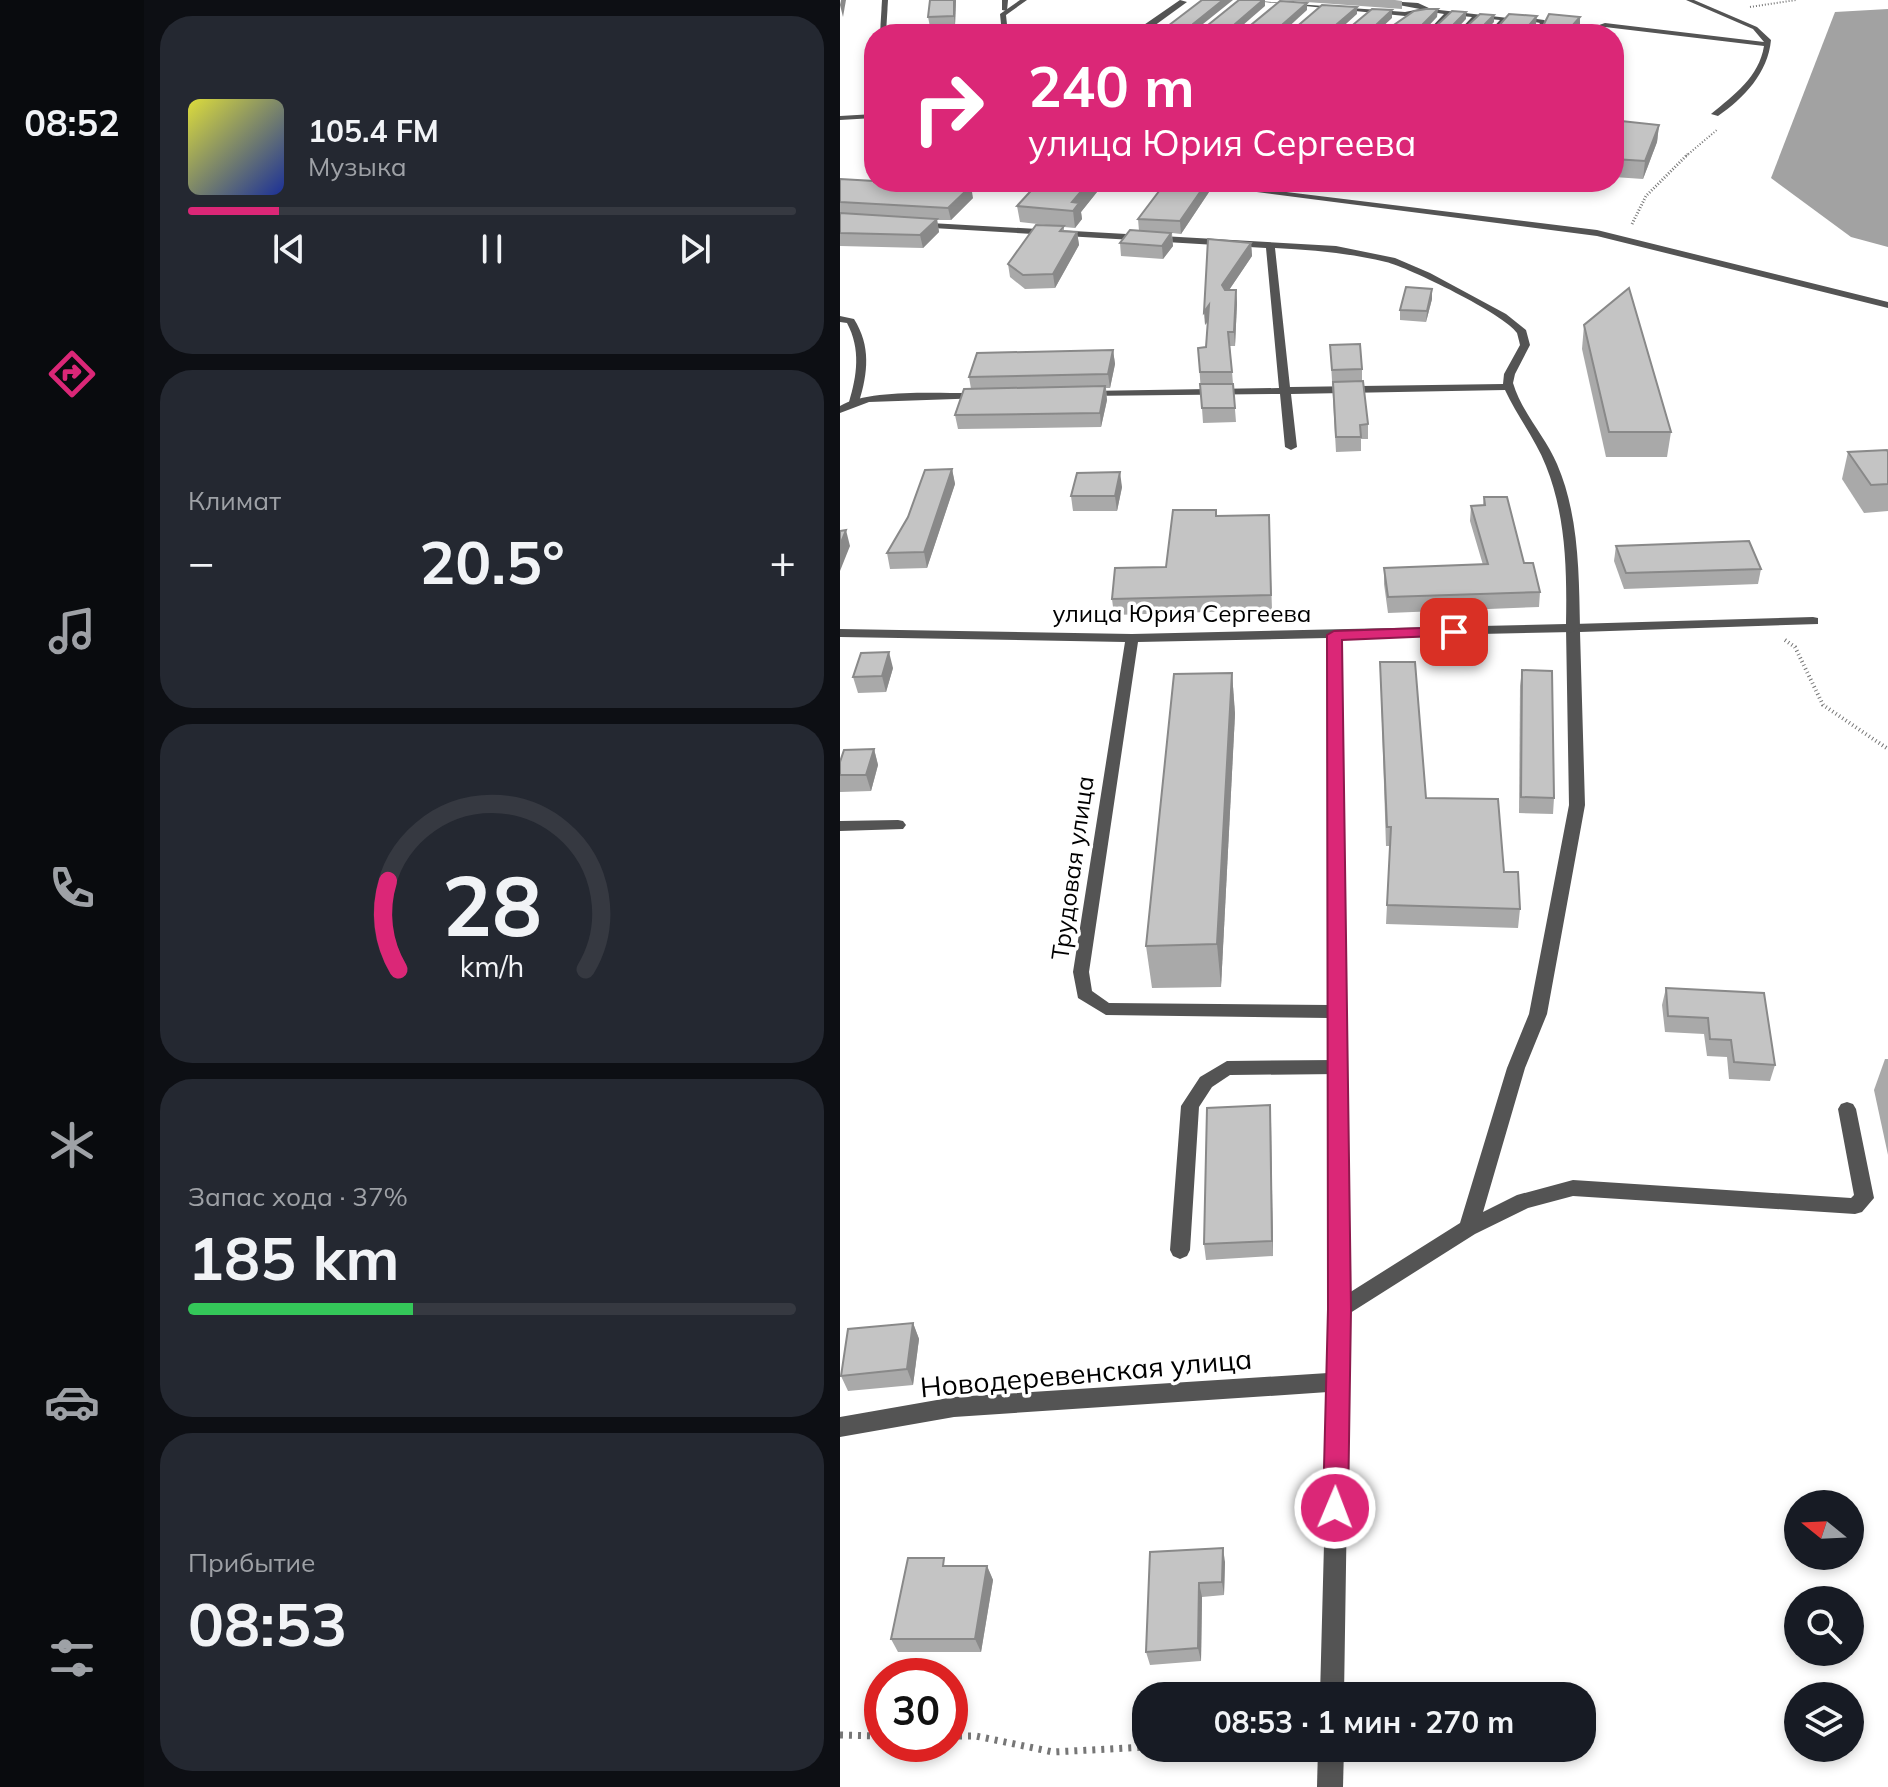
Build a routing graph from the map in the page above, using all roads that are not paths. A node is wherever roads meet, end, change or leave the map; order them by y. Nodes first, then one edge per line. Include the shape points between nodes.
1 (885, 0) edge
2 (1005, 0) edge
3 (1024, 0) edge
4 (1183, 0) edge
5 (1247, 0) edge
6 (1375, 0) edge
7 (1689, 0) edge
8 (1277, 3) junction
9 (1319, 7) junction
10 (1005, 10) junction
11 (1423, 10) junction
12 (1268, 11) edge
13 (1369, 11) junction
14 (1449, 13) junction
15 (1405, 14) junction
16 (1478, 15) junction
17 (1309, 16) edge
18 (1501, 17) junction
19 (1360, 19) edge
20 (884, 24) edge
21 (1005, 24) edge
22 (1153, 24) edge
23 (1393, 24) edge
24 (1438, 24) edge
25 (1469, 24) edge
26 (1499, 24) edge
27 (1543, 24) edge
28 (1624, 27) edge
29 (1768, 44) junction
30 (1715, 114) dead end
31 (864, 117) edge
32 (840, 118) edge
33 (1265, 192) edge
34 (902, 223) edge
35 (1270, 247) junction
36 (1888, 305) edge
37 (840, 319) edge
38 (1508, 387) junction
39 (1284, 390) junction
40 (1077, 395) edge
41 (997, 396) edge
42 (854, 402) junction
43 (840, 410) edge
44 (1291, 447) dead end
45 (1813, 621) dead end
46 (1573, 628) junction
47 (840, 633) edge
48 (1334, 635) junction
49 (1132, 638) junction
50 (898, 825) dead end
51 (840, 826) edge
52 (1337, 1012) junction
53 (1338, 1067) junction
54 (1847, 1109) dead end
55 (1468, 1228) junction
56 (1180, 1250) dead end
57 (1340, 1309) junction
58 (1338, 1382) junction
59 (840, 1427) edge
60 (1332, 1682) edge
61 (1331, 1762) edge
62 (1330, 1787) edge

1 - 20 street
2 - 10 street
3 - 10 street
4 - 22 street
5 - 8 street
6 - 11 street
7 - 29 street via 1755,28
8 - 9 street
8 - 12 street
9 - 13 street
9 - 17 street
10 - 21 street
11 - 14 street
11 - 15 street
13 - 15 street
13 - 19 street
14 - 16 street
14 - 24 street
15 - 23 street
16 - 18 street
16 - 25 street
18 - 26 street via 1505,18
18 - 27 street via 1540,19
28 - 29 street
29 - 30 street via 1763,61 1731,105
31 - 32 street
33 - 36 street via 1597,233
34 - 35 street
35 - 38 street via 1336,249 1392,260 1503,316 1522,332 1525,345
35 - 39 street
37 - 42 street via 851,321 861,352 862,378
38 - 39 street
38 - 46 street via 1552,467 1573,553
39 - 40 street
39 - 44 street
41 - 42 street
42 - 43 street
45 - 46 street, улица Юрия Сергеева
46 - 48 street, улица Юрия Сергеева
46 - 55 street via 1577,805 1538,1014 1516,1068
47 - 49 street, улица Юрия Сергеева
48 - 49 street, улица Юрия Сергеева
48 - 52 street
49 - 52 street, Трудовая улица via 1081,972 1084,994 1106,1009
50 - 51 street
52 - 53 street
53 - 56 street via 1227,1068 1206,1082 1190,1106
53 - 57 street
54 - 55 street via 1864,1198 1855,1206 1573,1188 1524,1201
55 - 57 street
57 - 58 street
58 - 59 street, Новодеревенская улица via 954,1407
58 - 60 street
61 - 62 street

